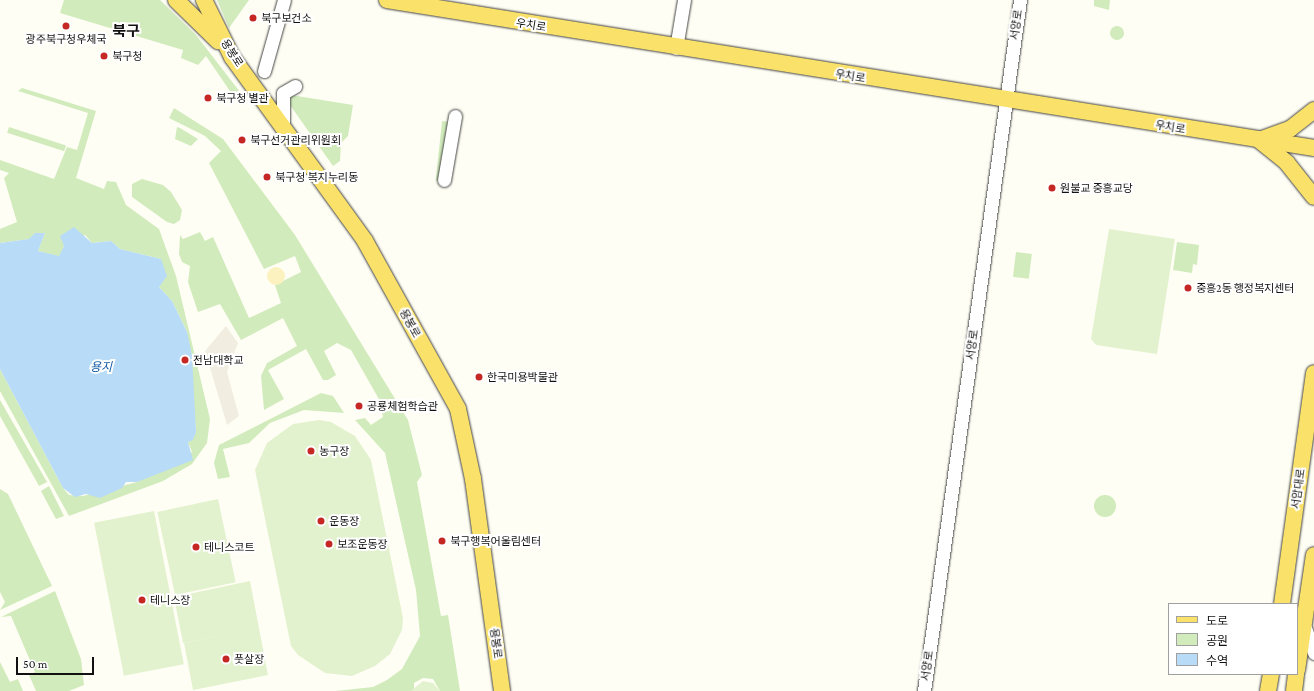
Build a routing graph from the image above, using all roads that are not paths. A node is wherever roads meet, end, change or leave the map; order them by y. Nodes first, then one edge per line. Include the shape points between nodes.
1 (176, 0) edge
2 (204, 0) edge
3 (284, 0) edge
4 (387, 0) edge
5 (684, 0) edge
6 (1020, 0) edge
7 (676, 48) junction
8 (232, 57) junction
9 (264, 71) dead end
10 (295, 86) dead end
11 (1006, 101) junction
12 (1314, 110) edge
13 (455, 116) dead end
14 (284, 125) junction
15 (1259, 140) junction
16 (1314, 148) edge
17 (444, 180) dead end
18 (1314, 197) edge
19 (1314, 374) edge
20 (1314, 555) edge
21 (1282, 603) edge
22 (1304, 624) junction
23 (1314, 653) edge
24 (1298, 663) edge
25 (1271, 675) edge
26 (1296, 675) edge
27 (502, 691) edge
28 (924, 691) edge
29 (1268, 691) edge
30 (1294, 691) edge

1 - 8 main road
2 - 8 main road, 용봉로
3 - 9 street
4 - 7 main road, 우치로
5 - 7 street
6 - 11 street, 서양로
7 - 11 main road, 우치로
8 - 14 main road, 용봉로
10 - 14 street via 288,87 281,100
11 - 15 main road, 우치로
11 - 28 street, 서양로
12 - 15 main road via 1290,129
13 - 17 street
14 - 27 main road, 용봉로 via 365,241 458,409 473,479
15 - 16 main road, 우치로
15 - 18 main road via 1287,163
19 - 21 main road, 서암대로
20 - 22 main road
22 - 23 street
22 - 24 main road
25 - 29 main road
26 - 30 main road

